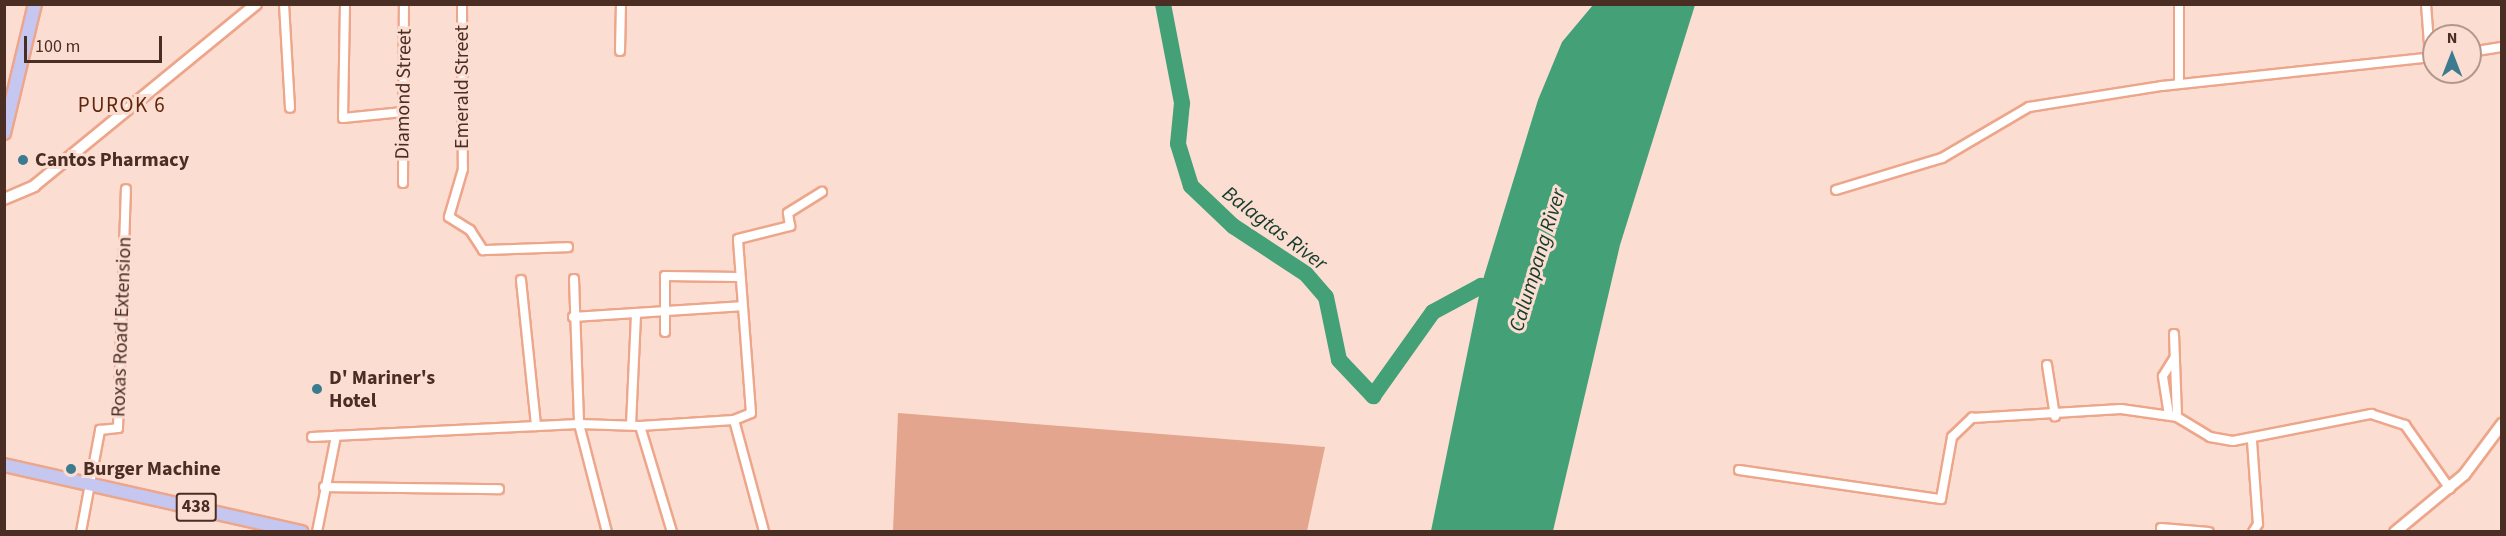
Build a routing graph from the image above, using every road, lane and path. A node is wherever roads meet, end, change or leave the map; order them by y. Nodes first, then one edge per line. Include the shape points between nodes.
1 (35, 4) edge
2 (256, 4) edge
3 (284, 4) edge
4 (345, 4) edge
5 (405, 4) edge
6 (462, 4) edge
7 (621, 4) edge
8 (2179, 4) edge
9 (2426, 4) edge
10 (2428, 24) edge
11 (2502, 47) edge
12 (2482, 50) edge
13 (620, 51) dead end
14 (2422, 58) edge
15 (2179, 84) junction
16 (290, 108) dead end
17 (404, 112) junction
18 (4, 133) edge
19 (403, 183) dead end
20 (126, 189) dead end
21 (1836, 190) dead end
22 (822, 192) dead end
23 (4, 199) edge
24 (568, 247) dead end
25 (738, 277) junction
26 (573, 279) dead end
27 (521, 280) dead end
28 (741, 306) junction
29 (667, 314) junction
30 (636, 315) junction
31 (573, 317) junction
32 (665, 332) dead end
33 (2174, 334) dead end
34 (2175, 357) junction
35 (2047, 364) dead end
36 (2055, 416) junction
37 (2173, 416) junction
38 (734, 420) junction
39 (579, 424) junction
40 (2502, 424) edge
41 (631, 425) junction
42 (536, 426) junction
43 (640, 426) junction
44 (336, 436) junction
45 (312, 437) dead end
46 (2252, 441) junction
47 (4, 465) edge
48 (1739, 470) dead end
49 (90, 483) junction
50 (324, 487) junction
51 (499, 489) dead end
52 (2450, 489) junction
53 (2161, 528) dead end
54 (81, 531) edge
55 (302, 531) edge
56 (317, 531) edge
57 (607, 531) edge
58 (672, 531) edge
59 (764, 531) edge
60 (2209, 531) edge
61 (2253, 531) edge
62 (2395, 531) edge

1 - 18 main road
2 - 23 street via 34,186
3 - 16 street
4 - 17 street via 343,118
5 - 17 street, Diamond Street
6 - 24 street, Emerald Street via 463,169 449,217 473,233 479,248
7 - 13 street
8 - 15 street
9 - 10 street
11 - 12 street
14 - 15 street
15 - 21 street via 2029,107 1942,158
17 - 19 street, Diamond Street
20 - 49 street, Roxas Road Extension via 118,428 100,430
22 - 25 street via 788,213 790,226 738,239
25 - 28 street
25 - 29 street via 665,276
26 - 31 street
27 - 42 street
28 - 29 street
28 - 38 street via 750,347 751,413
29 - 30 street
29 - 32 street
30 - 31 street
30 - 41 street
31 - 39 street
33 - 34 street
34 - 37 street
34 - 37 street via 2163,376
35 - 36 street
36 - 37 street via 2121,409
36 - 48 street via 1987,416 1963,422 1949,445 1941,499
37 - 46 street via 2216,439
38 - 43 street
38 - 59 street
39 - 41 street
39 - 42 street
39 - 57 street
40 - 52 street
41 - 43 street
42 - 44 street
43 - 58 street
44 - 45 street
44 - 50 street
46 - 52 street via 2359,415 2389,416 2426,449
46 - 61 street via 2258,524
47 - 49 main road, 438
49 - 54 street
49 - 55 main road, 438
50 - 51 street
50 - 56 street
52 - 62 street
53 - 60 street

